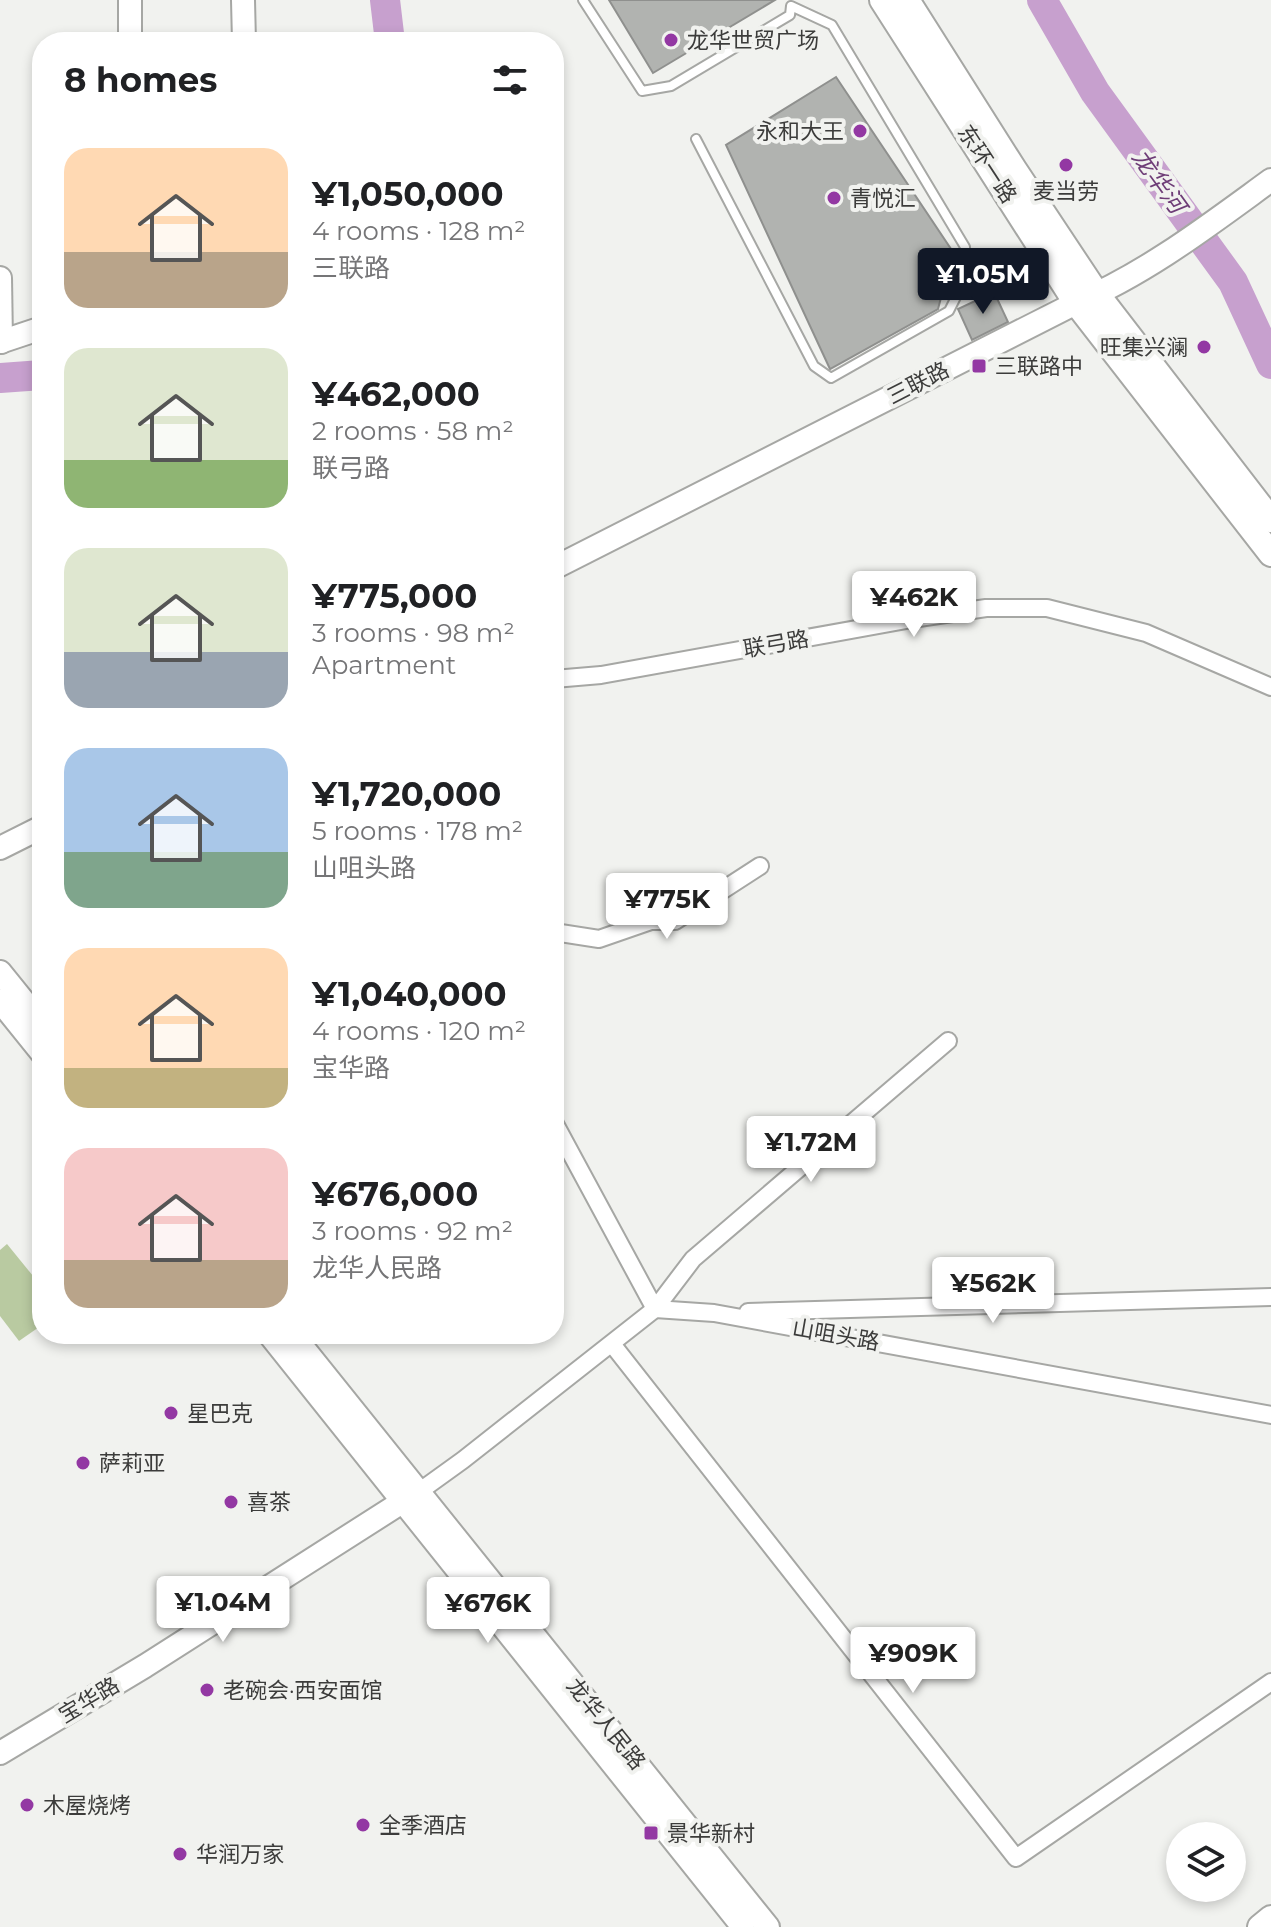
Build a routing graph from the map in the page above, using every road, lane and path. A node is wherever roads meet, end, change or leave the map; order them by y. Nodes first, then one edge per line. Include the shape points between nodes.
1 (130, 0) edge
2 (243, 0) edge
3 (583, 0) edge
4 (882, 0) edge
5 (907, 0) edge
6 (130, 32) edge
7 (244, 32) edge
8 (696, 139) dead end
9 (1271, 180) edge
10 (0, 278) edge
11 (1086, 299) junction
12 (32, 331) edge
13 (0, 342) edge
14 (1271, 520) edge
15 (1271, 554) edge
16 (564, 563) edge
17 (564, 678) edge
18 (1271, 687) edge
19 (32, 832) edge
20 (0, 848) edge
21 (760, 866) dead end
22 (564, 934) edge
23 (0, 972) edge
24 (0, 1001) edge
25 (32, 1012) edge
26 (32, 1041) edge
27 (948, 1041) dead end
28 (564, 1141) edge
29 (1271, 1297) edge
30 (655, 1309) junction
31 (714, 1313) junction
32 (278, 1344) edge
33 (299, 1344) edge
34 (612, 1344) junction
35 (1271, 1415) edge
36 (411, 1496) junction
37 (1271, 1682) edge
38 (0, 1753) edge
39 (1271, 1918) edge
40 (743, 1927) edge
41 (768, 1927) edge
42 (1260, 1927) edge

1 - 6 main road
2 - 7 main road
3 - 8 lane via 642,91 671,86 790,15 791,6 832,25 965,247 965,279 949,311 831,378 814,366
4 - 11 main road, 东环一路
5 - 11 main road, 东环一路 via 1014,169
9 - 11 main road, 三联路 via 1180,247
10 - 13 main road
11 - 14 main road, 东环一路
11 - 15 main road, 东环一路
11 - 16 main road, 三联路
12 - 13 main road
17 - 18 street, 联弓路 via 986,608 1047,608 1146,633
19 - 20 main road
21 - 22 street via 675,921 651,921 599,939
23 - 25 main road
24 - 26 main road
27 - 30 street via 693,1259
28 - 30 street
29 - 31 street
30 - 31 street, 山咀头路
30 - 34 street
31 - 35 street, 山咀头路
32 - 36 main road, 龙华人民路
33 - 36 main road, 龙华人民路
34 - 36 street
34 - 37 street via 1016,1858
36 - 38 main road, 宝华路
36 - 40 main road, 龙华人民路
36 - 41 main road, 龙华人民路
39 - 42 main road

